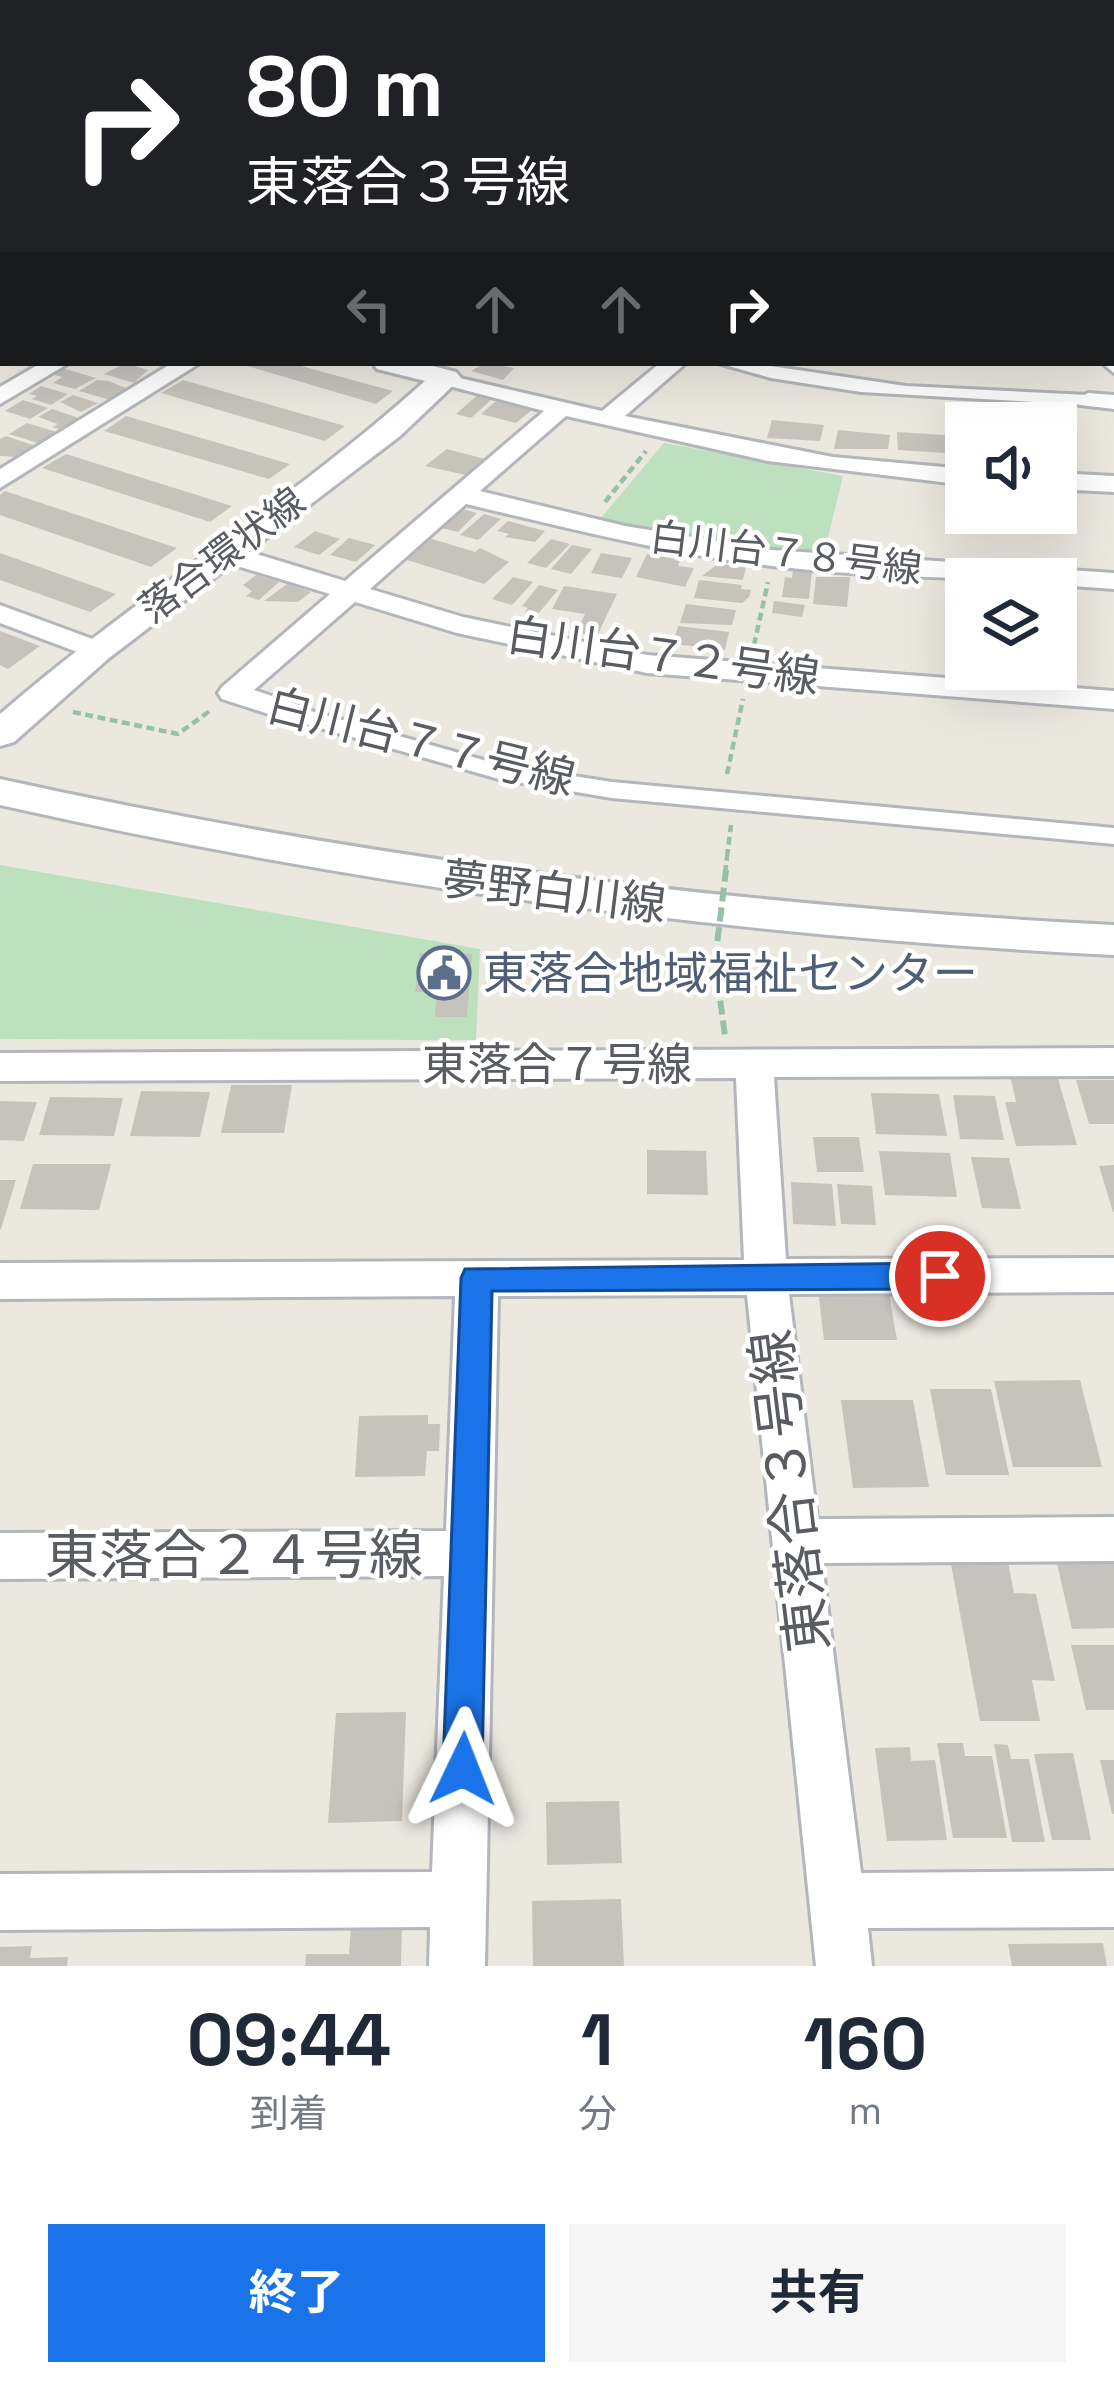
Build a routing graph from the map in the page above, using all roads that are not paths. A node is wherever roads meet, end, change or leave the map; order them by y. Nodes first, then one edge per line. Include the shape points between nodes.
1 (52, 366) edge
2 (183, 366) edge
3 (412, 366) edge
4 (670, 366) edge
5 (739, 366) edge
6 (455, 371) edge
7 (0, 397) edge
8 (1101, 401) edge
9 (561, 408) junction
10 (606, 420) junction
11 (945, 475) edge
12 (0, 480) edge
13 (1077, 482) edge
14 (1114, 484) edge
15 (463, 495) junction
16 (224, 553) junction
17 (1114, 581) edge
18 (352, 592) junction
19 (0, 613) edge
20 (96, 650) junction
21 (1114, 700) edge
22 (297, 714) joint
23 (0, 734) edge
24 (0, 765) edge
25 (0, 792) edge
26 (1114, 836) edge
27 (1114, 912) edge
28 (1114, 940) edge
29 (1114, 1062) edge
30 (754, 1064) junction
31 (0, 1066) edge
32 (1114, 1275) edge
33 (766, 1277) junction
34 (477, 1278) junction
35 (0, 1281) edge
36 (1114, 1540) edge
37 (796, 1541) junction
38 (469, 1553) junction
39 (0, 1556) edge
40 (459, 1899) junction
41 (1114, 1899) edge
42 (837, 1901) junction
43 (0, 1902) edge
44 (457, 1966) edge
45 (844, 1966) edge

1 - 7 street
2 - 12 street
3 - 6 street
4 - 10 street
5 - 8 street via 872,388
6 - 9 street
6 - 16 street, 落合環状線
9 - 10 street
9 - 15 street, 白川台７７号線
10 - 11 street via 832,467
13 - 14 street
15 - 17 street, 白川台７８号線 via 585,526 816,563
15 - 18 street, 白川台７７号線
16 - 18 street, 白川台７２号線
16 - 20 street, 落合環状線
18 - 21 street, 白川台７２号線 via 478,629 647,664
18 - 22 street, 白川台７７号線 via 233,693
19 - 20 street
20 - 23 street, 落合環状線 via 46,706
22 - 26 street, 白川台７７号線 via 499,772 590,786
24 - 27 street, 夢野白川線 via 425,849 748,888
25 - 28 street, 夢野白川線 via 468,883 880,928
29 - 30 street, 東落合７号線
30 - 31 street, 東落合７号線
30 - 33 street
32 - 33 street
33 - 34 street, 東落合３号線
33 - 37 street, 東落合３号線
34 - 35 street, 東落合３号線
34 - 38 street
36 - 37 street
37 - 42 street, 東落合３号線
38 - 39 street, 東落合２４号線
38 - 40 street
40 - 43 street
40 - 44 street
41 - 42 street
42 - 45 street, 東落合３号線

